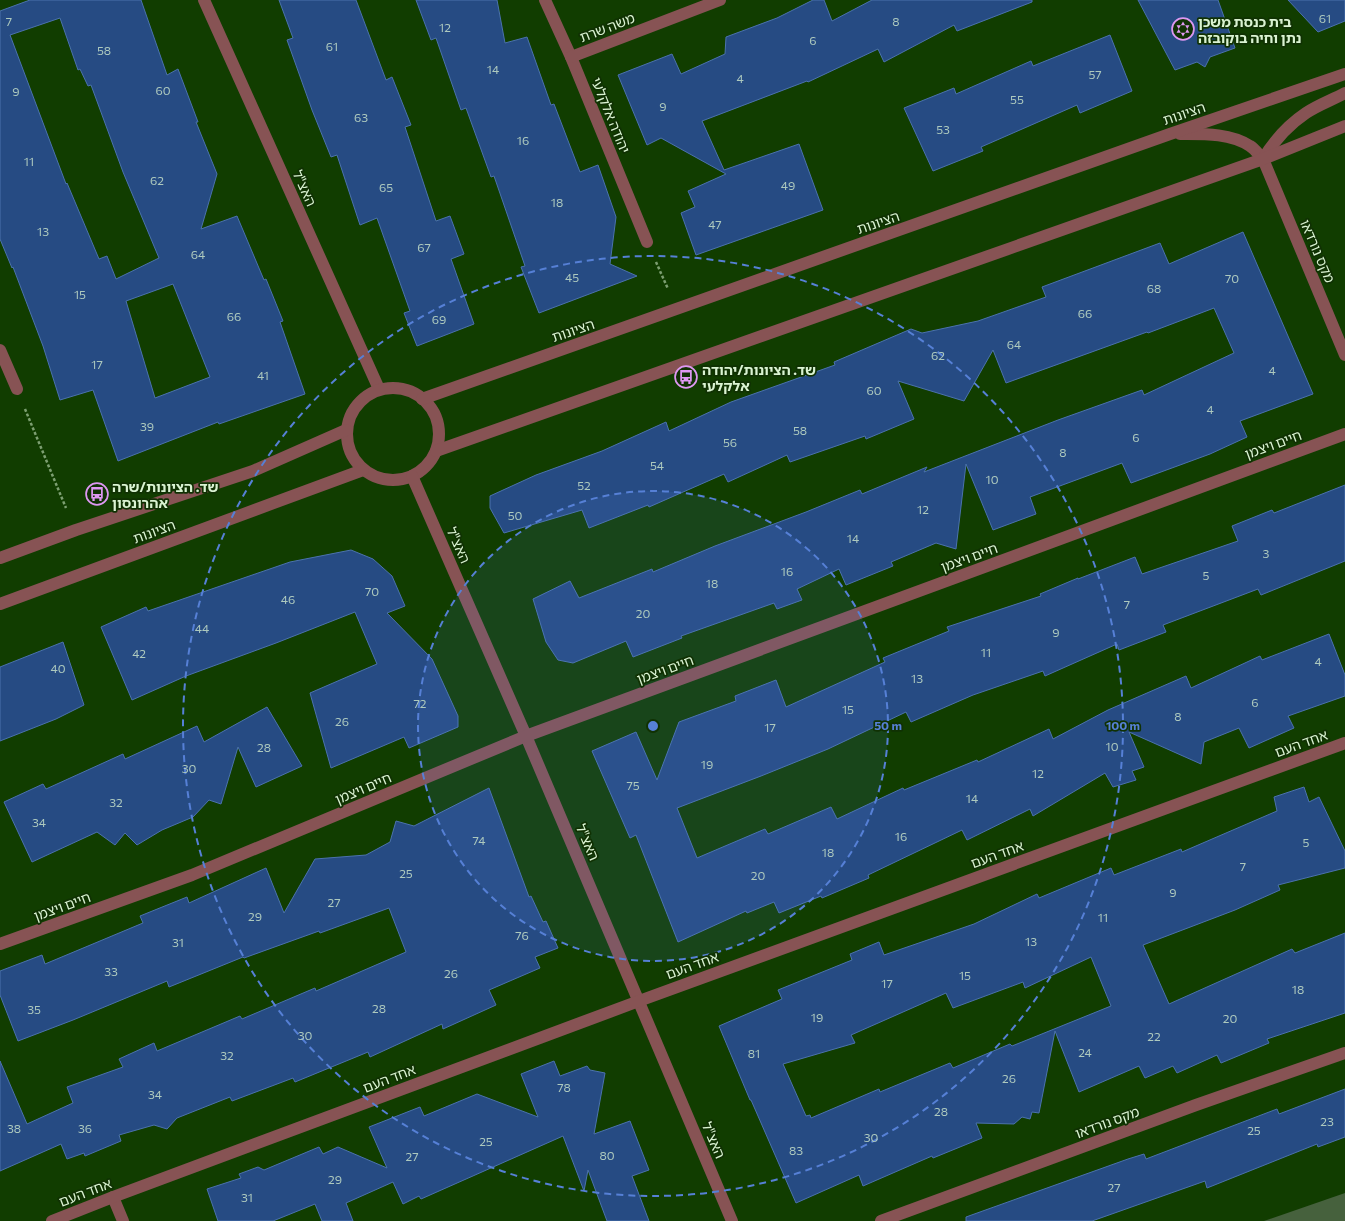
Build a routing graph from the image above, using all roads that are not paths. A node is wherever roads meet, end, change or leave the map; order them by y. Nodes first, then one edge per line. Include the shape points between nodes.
1 (204, 0) edge
2 (545, 0) edge
3 (720, 0) edge
4 (571, 57) junction
5 (1345, 74) edge
6 (1345, 93) edge
7 (1345, 126) edge
8 (1170, 134) junction
9 (1263, 159) junction
10 (647, 242) road end
11 (0, 350) edge
12 (1345, 354) edge
13 (17, 389) road end
14 (380, 389) junction
15 (422, 399) junction
16 (346, 430) junction
17 (1345, 434) edge
18 (436, 451) junction
19 (363, 470) junction
20 (412, 476) junction
21 (0, 558) edge
22 (0, 604) edge
23 (526, 736) junction
24 (1345, 744) edge
25 (0, 944) edge
26 (639, 1001) junction
27 (1345, 1053) edge
28 (113, 1197) junction
29 (52, 1221) edge
30 (123, 1221) edge
31 (732, 1221) edge
32 (881, 1221) edge

1 - 14 street, האצ"ל
2 - 4 street, יהודה אלקלעי
3 - 4 street, משה שרת
4 - 10 street, יהודה אלקלעי
5 - 8 street, הציונות
6 - 9 street via 1306,113 1290,126
7 - 9 street
8 - 9 street, מקס נורדאו via 1236,139 1251,146
8 - 15 street, הציונות
9 - 12 street, מקס נורדאו
9 - 18 street
11 - 13 street
14 - 15 street via 395,387 410,391
14 - 16 street via 356,404
15 - 18 street via 432,410 438,423
16 - 19 street via 348,445 354,459
16 - 21 street, הציונות via 253,471
17 - 23 street, חיים ויצמן
18 - 20 street via 430,462
19 - 20 street via 387,480 400,480
19 - 22 street, הציונות
20 - 23 street, האצ"ל
23 - 25 street, חיים ויצמן via 192,875
23 - 26 street, האצ"ל
24 - 26 street, אחד העם
26 - 28 street, אחד העם
26 - 31 street, האצ"ל
27 - 32 street, מקס נורדאו
28 - 29 street, אחד העם
28 - 30 street

